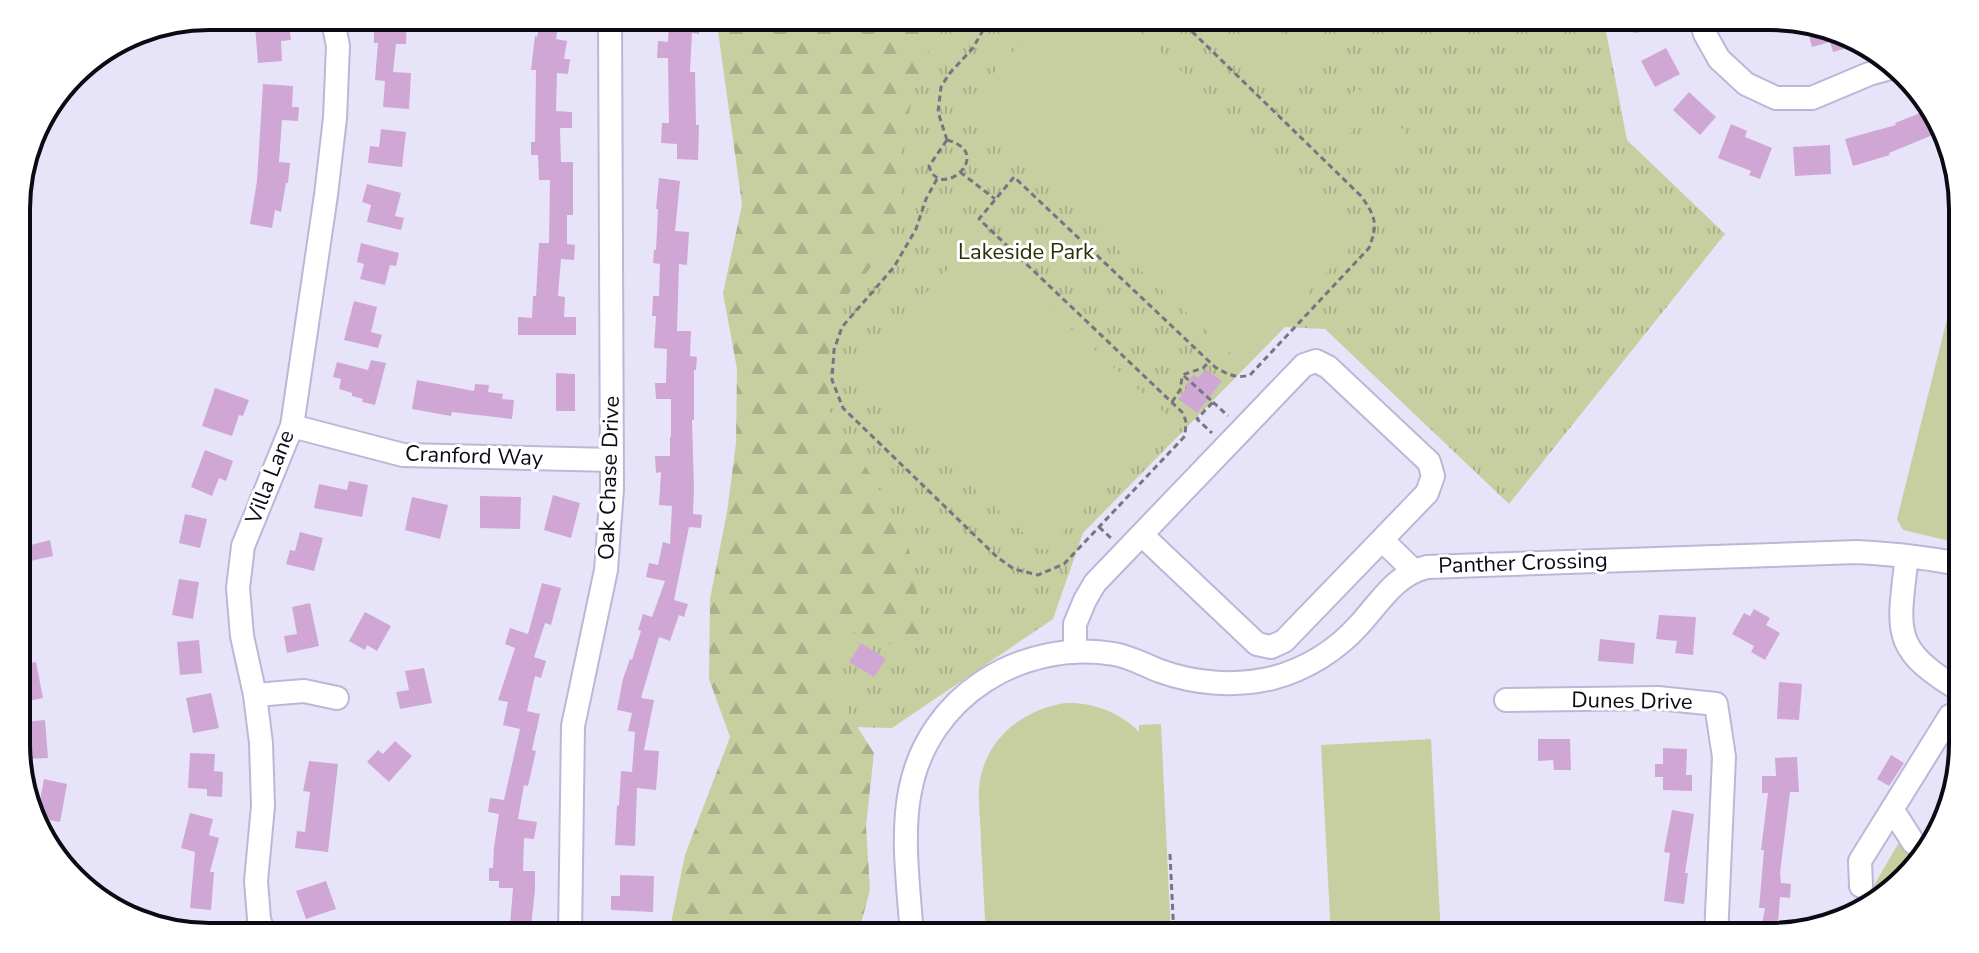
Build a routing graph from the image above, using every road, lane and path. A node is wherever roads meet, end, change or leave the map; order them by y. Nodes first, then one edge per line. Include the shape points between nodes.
1 (335, 30) edge
2 (610, 30) edge
3 (983, 30) edge
4 (1190, 30) edge
5 (1704, 30) edge
6 (1883, 70) edge
7 (947, 140) junction
8 (960, 172) junction
9 (937, 179) junction
10 (995, 199) junction
11 (1209, 362) junction
12 (1184, 376) junction
13 (1172, 402) junction
14 (1213, 402) junction
15 (1234, 421) dead end
16 (292, 426) junction
17 (1217, 438) dead end
18 (612, 460) junction
19 (1099, 527) junction
20 (1142, 535) junction
21 (1382, 540) junction
22 (1117, 544) dead end
23 (1907, 556) junction
24 (1949, 563) edge
25 (1413, 570) junction
26 (1075, 652) junction
27 (1949, 683) edge
28 (255, 695) junction
29 (337, 698) dead end
30 (1506, 700) dead end
31 (1949, 718) edge
32 (1892, 809) junction
33 (1918, 845) edge
34 (1170, 854) dead end
35 (1861, 886) dead end
36 (260, 923) edge
37 (570, 923) edge
38 (911, 923) edge
39 (1173, 923) edge
40 (1717, 923) edge

1 - 16 street, Villa Lane via 335,118
2 - 18 street, Oak Chase Drive
3 - 7 path via 941,87 938,112
4 - 11 path via 1361,196 1373,213 1375,234 1369,248 1250,375 1228,375
5 - 6 street via 1719,59 1746,84 1776,98 1812,98
7 - 8 path via 959,143 968,155
7 - 9 path via 929,166
8 - 9 path
8 - 10 path
9 - 19 path via 894,267 842,327 832,380 843,408 1014,569 1038,575 1064,564
10 - 11 path via 1014,177
10 - 13 path via 979,219
11 - 12 path
12 - 13 path
12 - 14 path
13 - 19 path via 1183,413 1185,436
14 - 15 path
14 - 17 path via 1197,419
16 - 18 street, Cranford Way via 403,455
16 - 28 street, Villa Lane via 243,546 238,588
18 - 37 street, Oak Chase Drive via 606,570 573,726
19 - 22 path
20 - 21 street via 1257,644 1271,647 1284,641
20 - 21 street via 1304,365 1316,361 1429,462 1433,476 1427,493
20 - 26 street via 1085,600 1075,624
21 - 25 street
23 - 24 street, Panther Crossing
23 - 25 street, Panther Crossing via 1857,552
23 - 27 street via 1903,636 1923,666
25 - 26 street, Panther Crossing via 1339,644 1302,668 1272,678 1214,684 1117,654
26 - 38 street, Panther Crossing via 1030,659 986,678 948,712 932,735 918,760 906,821
28 - 29 street via 304,691
28 - 36 street, Villa Lane via 263,806 256,881
30 - 40 street, Dunes Drive via 1658,698 1716,704 1724,757
31 - 32 street
32 - 33 street
32 - 35 street via 1860,861
34 - 39 path

